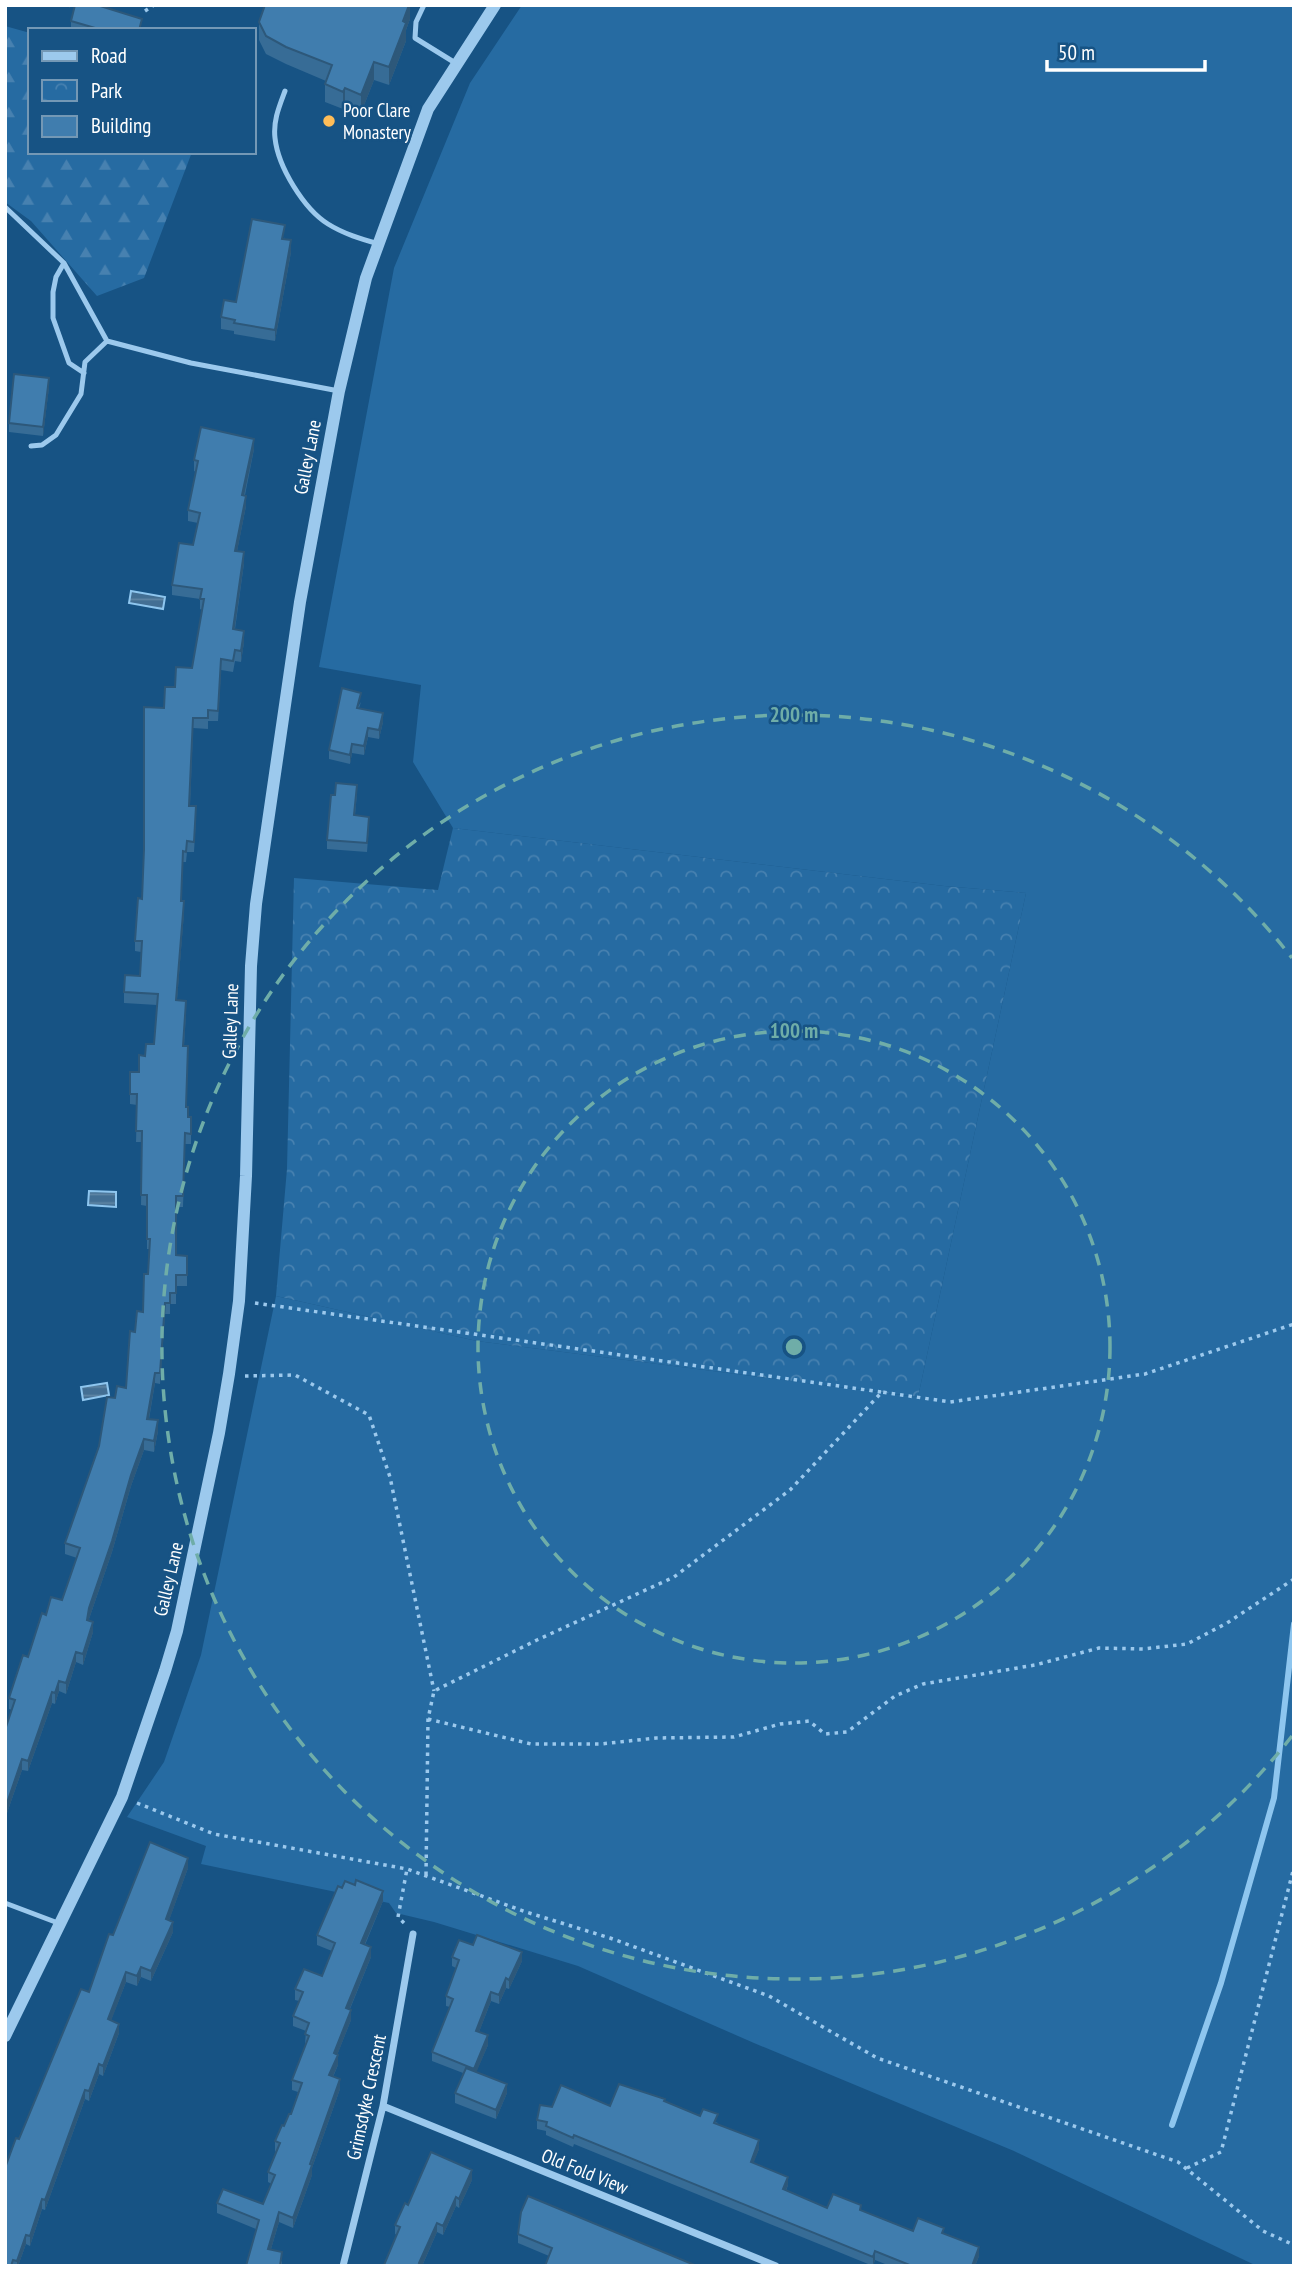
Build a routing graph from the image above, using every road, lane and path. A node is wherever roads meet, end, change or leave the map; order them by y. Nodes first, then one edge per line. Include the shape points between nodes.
1 (154, 5) edge
2 (424, 5) edge
3 (495, 5) edge
4 (145, 11) dead end
5 (457, 64) junction
6 (285, 91) dead end
7 (5, 207) edge
8 (379, 244) junction
9 (64, 263) junction
10 (107, 341) junction
11 (83, 373) junction
12 (339, 391) junction
13 (31, 446) dead end
14 (239, 1301) junction
15 (1294, 1324) edge
16 (246, 1376) dead end
17 (881, 1392) junction
18 (1294, 1579) edge
19 (434, 1691) junction
20 (428, 1719) junction
21 (122, 1797) junction
22 (1294, 1867) edge
23 (407, 1869) junction
24 (426, 1875) junction
25 (5, 1903) edge
26 (60, 1923) junction
27 (413, 1934) joint
28 (5, 2036) edge
29 (383, 2106) junction
30 (1186, 2168) junction
31 (1294, 2245) edge
32 (343, 2266) edge
33 (776, 2266) edge

1 - 4 path
2 - 5 lane via 415,38
3 - 5 street, Galley Lane
5 - 8 street, Galley Lane via 428,109
6 - 8 lane via 276,113 275,139 297,191 327,223
7 - 9 lane
8 - 12 street, Galley Lane via 357,311
9 - 10 lane
9 - 11 lane via 54,284 52,318 69,363
10 - 11 lane via 85,362
10 - 12 lane via 191,363
11 - 13 lane via 81,394 56,435 42,445
12 - 14 street, Galley Lane via 300,602 256,904
14 - 17 path
14 - 21 street, Galley Lane via 219,1433 177,1630
15 - 17 path via 1145,1374 950,1402
16 - 19 path via 295,1375 369,1415 390,1477
17 - 19 path via 790,1490 674,1577
18 - 20 path via 1187,1644 1100,1648 1035,1665 923,1684 895,1696 847,1732 825,1734 809,1721 734,1737 531,1744
19 - 20 path
20 - 24 path
21 - 23 path via 215,1834
21 - 26 street, Galley Lane
22 - 30 path via 1221,2151
23 - 24 path
23 - 27 path via 398,1917
24 - 30 path via 769,1996 877,2058
25 - 26 lane
26 - 28 street, Galley Lane
27 - 29 street, Grimsdyke Crescent
29 - 32 street, Grimsdyke Crescent
29 - 33 street, Old Fold View
30 - 31 path via 1263,2231

